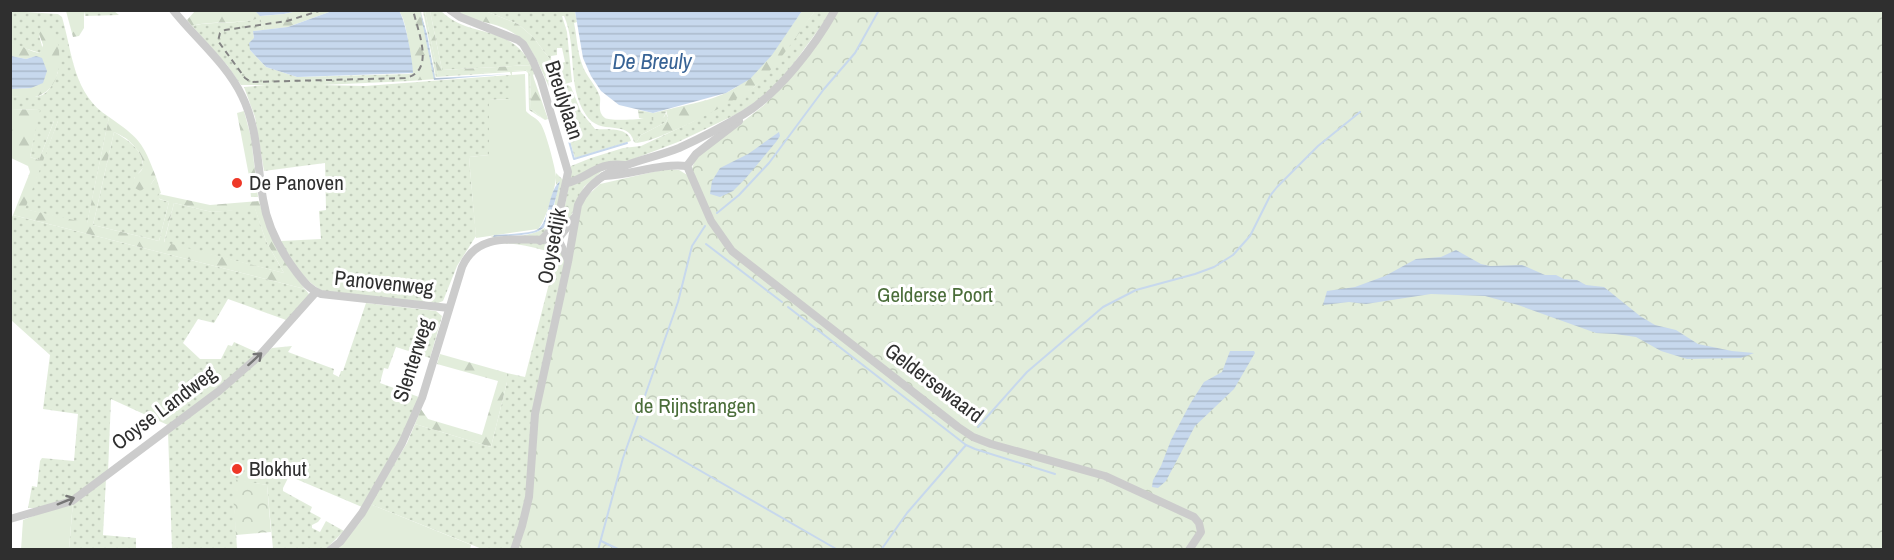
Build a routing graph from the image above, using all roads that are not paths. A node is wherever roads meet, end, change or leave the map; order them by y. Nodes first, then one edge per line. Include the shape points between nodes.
1 (173, 10) edge
2 (450, 10) edge
3 (835, 10) edge
4 (746, 113) junction
5 (625, 166) junction
6 (687, 166) junction
7 (602, 176) junction
8 (567, 183) junction
9 (576, 214) junction
10 (558, 239) junction
11 (540, 241) junction
12 (568, 262) junction
13 (316, 292) junction
14 (449, 308) junction
15 (10, 519) edge
16 (330, 549) edge
17 (514, 549) edge
18 (1189, 549) edge

1 - 13 street, Panovenweg via 224,66 243,98 256,142 263,199 276,238 288,262
2 - 8 street, Breulylaan via 524,44 541,80 566,165
3 - 4 street, Ooysedijk via 775,90
4 - 5 street, Ooysedijk via 680,147
4 - 6 street
5 - 7 street, Ooysedijk
5 - 8 street via 599,167
6 - 7 street
6 - 18 street, Geldersewaard via 711,221 732,251 958,427 991,444 1104,476 1194,517 1201,532
7 - 9 street, Ooysedijk via 587,189
8 - 11 street, Breulylaan via 557,224
9 - 10 street
9 - 12 street, Ooysedijk
10 - 11 street, Slenterweg
10 - 12 street
11 - 14 street, Slenterweg via 492,241 475,248 462,267
12 - 17 street, Ooysedijk via 535,414 529,497
13 - 14 street, Panovenweg
15 -> 13 street, Ooyse Landweg via 72,501 219,391 259,356
14 - 16 street, Slenterweg via 422,398 402,443 362,513

